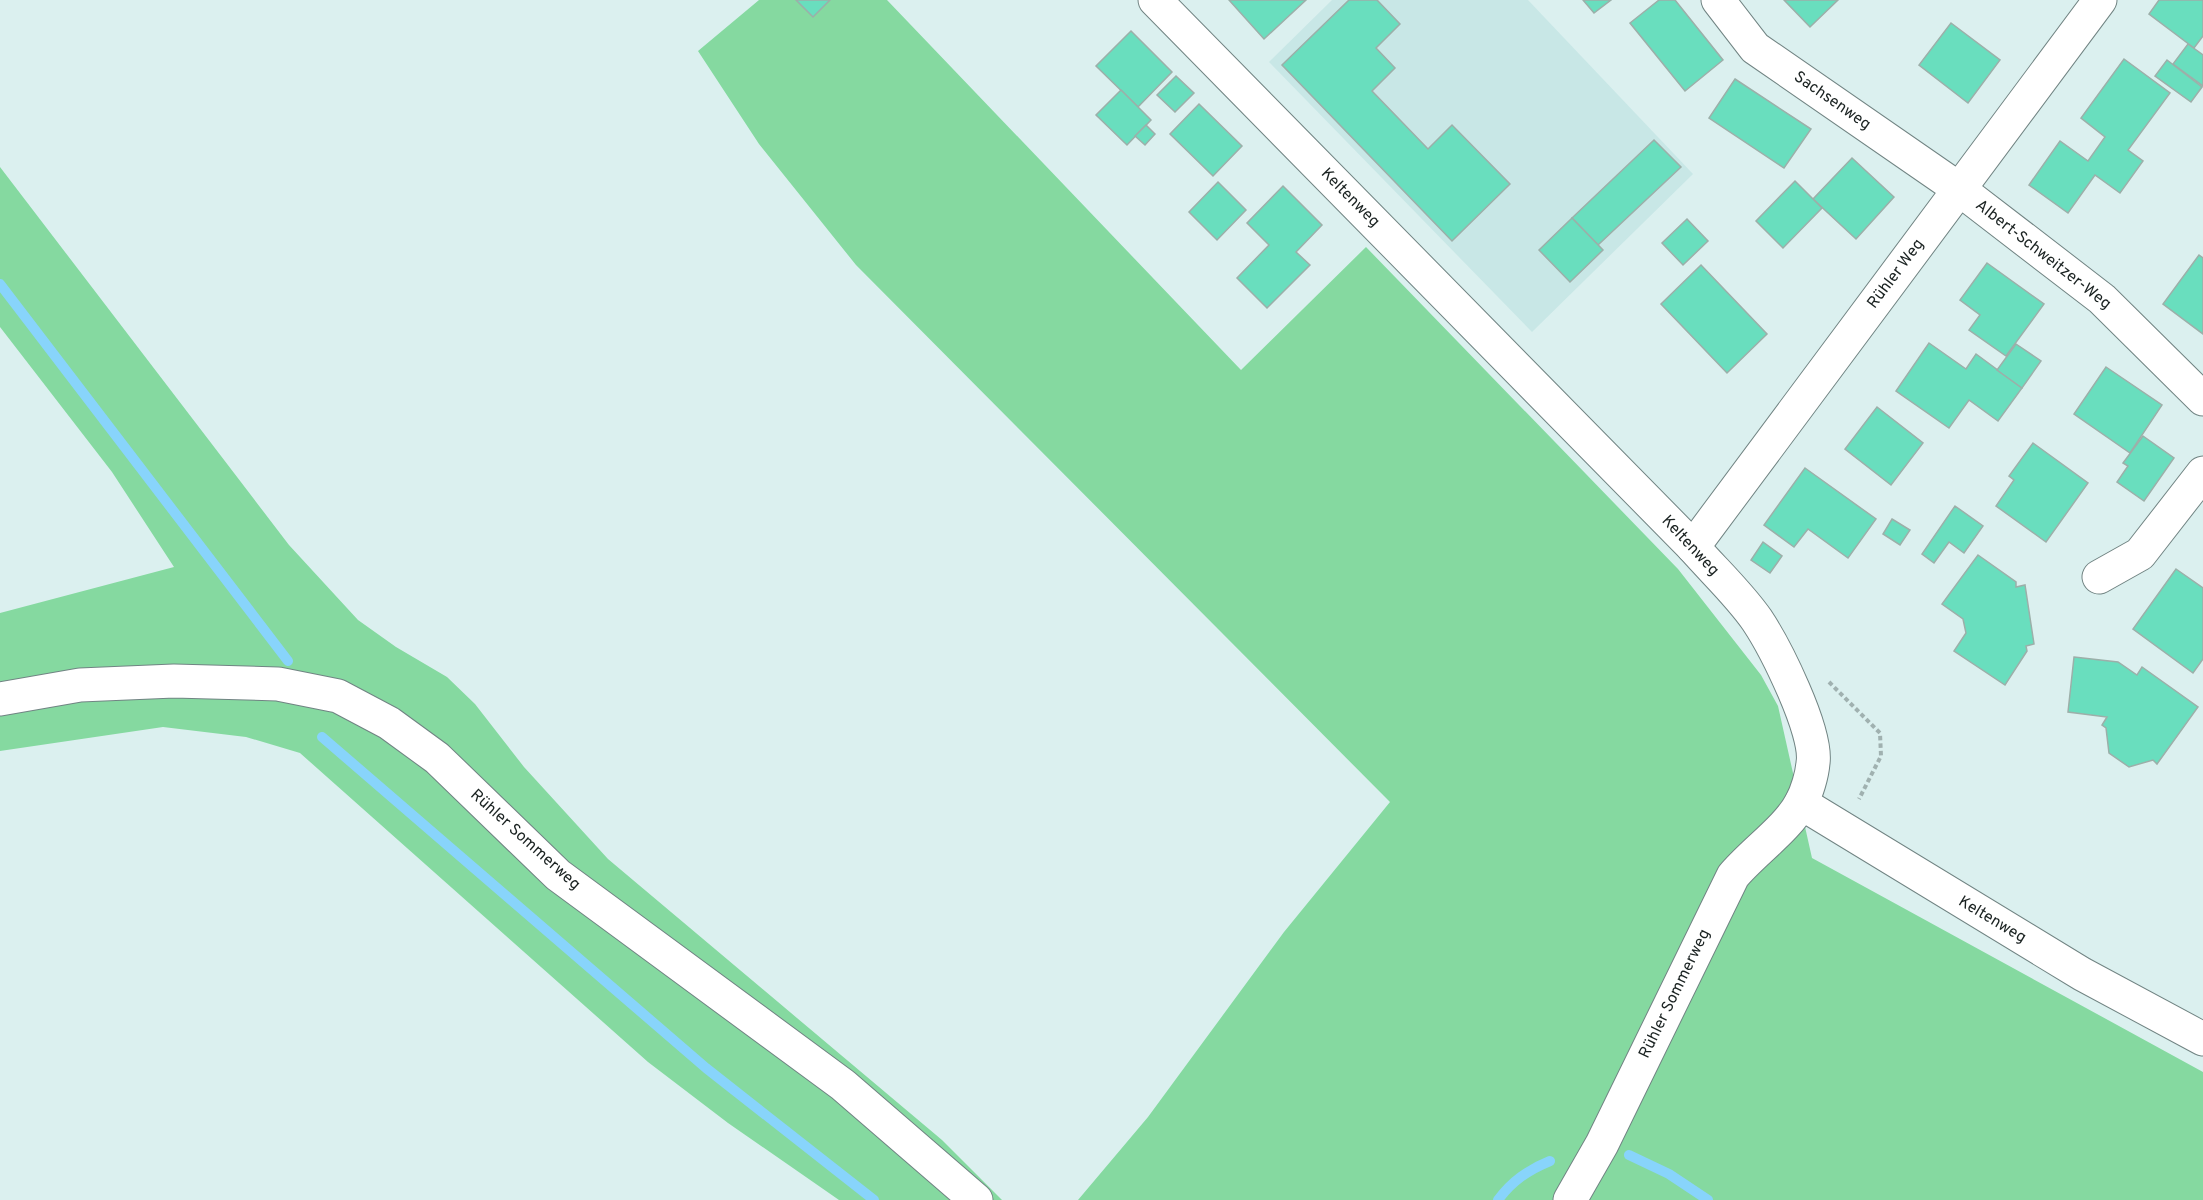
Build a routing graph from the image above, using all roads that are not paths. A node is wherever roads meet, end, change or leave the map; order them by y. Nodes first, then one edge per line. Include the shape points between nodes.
1 (1155, 0) edge
2 (1718, 0) edge
3 (2100, 0) edge
4 (1959, 189) junction
5 (2203, 399) edge
6 (2203, 473) edge
7 (1693, 548) junction
8 (2099, 577) dead end
9 (0, 699) edge
10 (1801, 803) junction
11 (2203, 1039) edge
12 (976, 1200) edge
13 (1570, 1200) edge

1 - 7 street, Keltenweg
2 - 4 street, Sachsenweg via 1755,48
3 - 4 street, Rühler Weg
4 - 5 street, Albert-Schweitzer-Weg via 2102,299
4 - 7 street, Rühler Weg
6 - 8 street via 2140,554
7 - 10 street, Keltenweg via 1757,620 1794,691 1809,728 1814,762
9 - 12 street, Rühler Sommerweg via 80,685 174,681 278,684 338,696 389,723 436,758 558,875 843,1085
10 - 11 street, Keltenweg via 2082,974
10 - 13 street, Rühler Sommerweg via 1733,876 1602,1144

